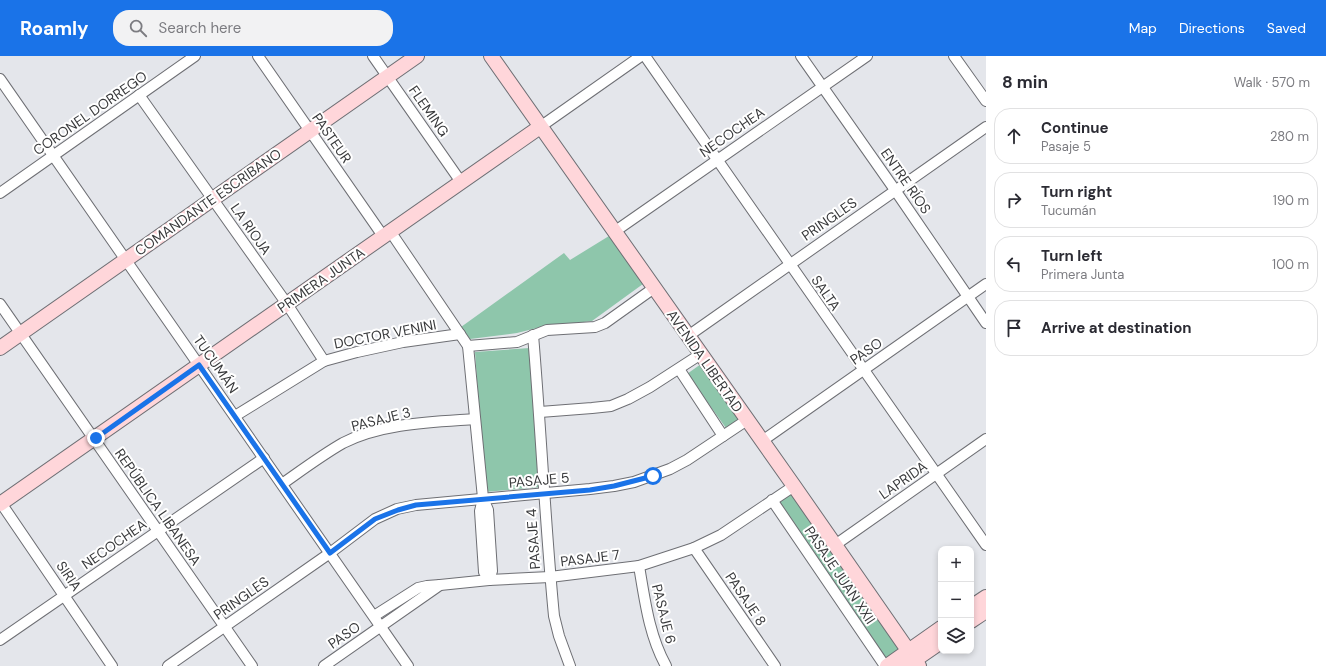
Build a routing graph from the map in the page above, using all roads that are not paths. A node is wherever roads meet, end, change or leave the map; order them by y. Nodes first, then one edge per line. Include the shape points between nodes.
1 (195, 56) edge
2 (258, 56) edge
3 (374, 56) edge
4 (417, 56) edge
5 (490, 56) edge
6 (641, 56) edge
7 (645, 56) edge
8 (801, 56) edge
9 (867, 56) edge
10 (954, 56) edge
11 (388, 76) junction
12 (0, 79) edge
13 (823, 87) junction
14 (139, 95) junction
15 (986, 101) edge
16 (986, 126) edge
17 (540, 127) junction
18 (310, 131) junction
19 (53, 155) junction
20 (717, 160) junction
21 (461, 182) junction
22 (895, 190) junction
23 (0, 193) edge
24 (213, 199) junction
25 (614, 232) junction
26 (386, 234) junction
27 (126, 260) junction
28 (790, 264) junction
29 (986, 284) edge
30 (654, 288) junction
31 (968, 297) junction
32 (0, 304) edge
33 (287, 304) junction
34 (986, 323) edge
35 (21, 334) junction
36 (460, 334) junction
37 (533, 335) junction
38 (688, 336) junction
39 (468, 346) junction
40 (0, 348) edge
41 (701, 354) junction
42 (324, 361) junction
43 (199, 365) junction
44 (679, 369) junction
45 (863, 370) junction
46 (540, 412) junction
47 (235, 416) junction
48 (475, 419) junction
49 (747, 420) junction
50 (723, 436) junction
51 (94, 439) junction
52 (986, 439) edge
53 (762, 441) junction
54 (264, 458) junction
55 (936, 474) junction
56 (282, 484) junction
57 (794, 486) junction
58 (544, 494) junction
59 (483, 498) junction
60 (772, 500) junction
61 (1, 504) edge
62 (158, 531) junction
63 (835, 544) junction
64 (986, 545) edge
65 (694, 548) junction
66 (330, 553) junction
67 (639, 566) junction
68 (550, 577) junction
69 (489, 580) junction
70 (440, 585) junction
71 (65, 595) junction
72 (986, 597) edge
73 (974, 605) edge
74 (986, 610) edge
75 (374, 616) junction
76 (974, 619) edge
77 (225, 626) junction
78 (381, 626) junction
79 (938, 631) edge
80 (0, 640) edge
81 (938, 644) edge
82 (912, 660) edge
83 (112, 666) edge
84 (168, 666) edge
85 (252, 666) edge
86 (324, 666) edge
87 (408, 666) edge
88 (570, 666) edge
89 (666, 666) edge
90 (775, 666) edge
91 (886, 666) edge

1 - 14 street, CORONEL DORREGO
2 - 18 street, PASTEUR
3 - 11 street, FLEMING
4 - 11 main road, COMANDANTE ESCRIBANO
5 - 17 main road, AVENIDA LIBERTAD
6 - 17 street, PRIMERA JUNTA
7 - 20 street, SALTA
8 - 13 street, ENTRE RÍOS
9 - 13 street, NECOCHEA
10 - 15 street
11 - 18 main road, COMANDANTE ESCRIBANO
11 - 21 street, FLEMING
12 - 19 street, TUCUMÁN
13 - 20 street, NECOCHEA
13 - 22 street, ENTRE RÍOS
14 - 19 street, CORONEL DORREGO
14 - 24 street, LA RIOJA
16 - 22 street, PRINGLES
17 - 21 main road, PRIMERA JUNTA
17 - 25 main road, AVENIDA LIBERTAD
18 - 24 main road, COMANDANTE ESCRIBANO
18 - 26 street, PASTEUR
19 - 23 street, CORONEL DORREGO
19 - 27 street, TUCUMÁN
20 - 25 street, NECOCHEA
20 - 28 street, SALTA
21 - 26 main road, PRIMERA JUNTA
22 - 28 street, PRINGLES
22 - 31 street, ENTRE RÍOS
24 - 27 main road, COMANDANTE ESCRIBANO
24 - 33 street, LA RIOJA
25 - 30 main road, AVENIDA LIBERTAD
26 - 33 main road, PRIMERA JUNTA
26 - 36 street, PASTEUR
27 - 35 main road, COMANDANTE ESCRIBANO
27 - 43 street, TUCUMÁN
28 - 38 street, PRINGLES
28 - 45 street, SALTA
29 - 31 street, PASO
30 - 37 street via 595,328 547,330
30 - 38 main road, AVENIDA LIBERTAD
31 - 34 street, ENTRE RÍOS
31 - 45 street, PASO
32 - 35 street, REPÚBLICA LIBANESA
33 - 42 street, LA RIOJA
33 - 43 main road, PRIMERA JUNTA
35 - 40 main road, COMANDANTE ESCRIBANO
35 - 51 street, REPÚBLICA LIBANESA
36 - 39 street, PASTEUR
36 - 42 street, DOCTOR VENINI via 395,344
37 - 39 street via 517,342
37 - 46 street, PASAJE 4
38 - 41 main road, AVENIDA LIBERTAD
39 - 48 street
41 - 44 street
41 - 49 main road, AVENIDA LIBERTAD
42 - 47 street, DOCTOR VENINI
43 - 47 street, TUCUMÁN
43 - 51 main road, PRIMERA JUNTA
44 - 46 street via 611,406
44 - 50 street
45 - 53 street, PASO
45 - 55 street, SALTA
46 - 58 street, PASAJE 4
47 - 54 street, TUCUMÁN
48 - 56 street, PASAJE 3 via 400,426 360,436 343,443
48 - 59 street
49 - 50 street, PASAJE 5
49 - 53 main road, AVENIDA LIBERTAD
50 - 58 street, PASAJE 5 via 682,463 653,476 614,486
51 - 61 main road, PRIMERA JUNTA
51 - 62 street, REPÚBLICA LIBANESA
52 - 55 street, LAPRIDA
53 - 57 main road, AVENIDA LIBERTAD
54 - 56 street, TUCUMÁN
54 - 62 street, NECOCHEA
55 - 63 street, LAPRIDA
55 - 64 street, SALTA
56 - 66 street, TUCUMÁN
57 - 60 street, PASAJE 7
57 - 63 main road, AVENIDA LIBERTAD
58 - 59 street, PASAJE 5
58 - 68 street, PASAJE 4
59 - 66 street, PASAJE 5 via 416,505 398,510 375,519
59 - 69 street via 488,510 492,571
60 - 65 street, PASAJE 7 via 721,535
60 - 91 street, PASAJE JUAN XXII
61 - 71 street, SIRIA
62 - 71 street, NECOCHEA
62 - 77 street, REPÚBLICA LIBANESA
63 - 82 main road, AVENIDA LIBERTAD
65 - 67 street, PASAJE 7
65 - 90 street, PASAJE 8
66 - 75 street, TUCUMÁN
66 - 77 street, PRINGLES
67 - 68 street, PASAJE 7
67 - 89 street, PASAJE 6 via 651,629 658,652
68 - 69 street, PASAJE 7
68 - 88 street, PASAJE 4 via 554,616
69 - 70 street, PASAJE 7
70 - 75 street via 418,588
70 - 78 street, PASAJE 7
71 - 80 street, NECOCHEA
71 - 83 street, SIRIA
72 - 73 main road
74 - 76 main road
75 - 78 street, TUCUMÁN
77 - 84 street, PRINGLES
77 - 85 street, REPÚBLICA LIBANESA
78 - 86 street, PASO
78 - 87 street, TUCUMÁN
79 - 82 main road
81 - 82 main road
82 - 91 main road

